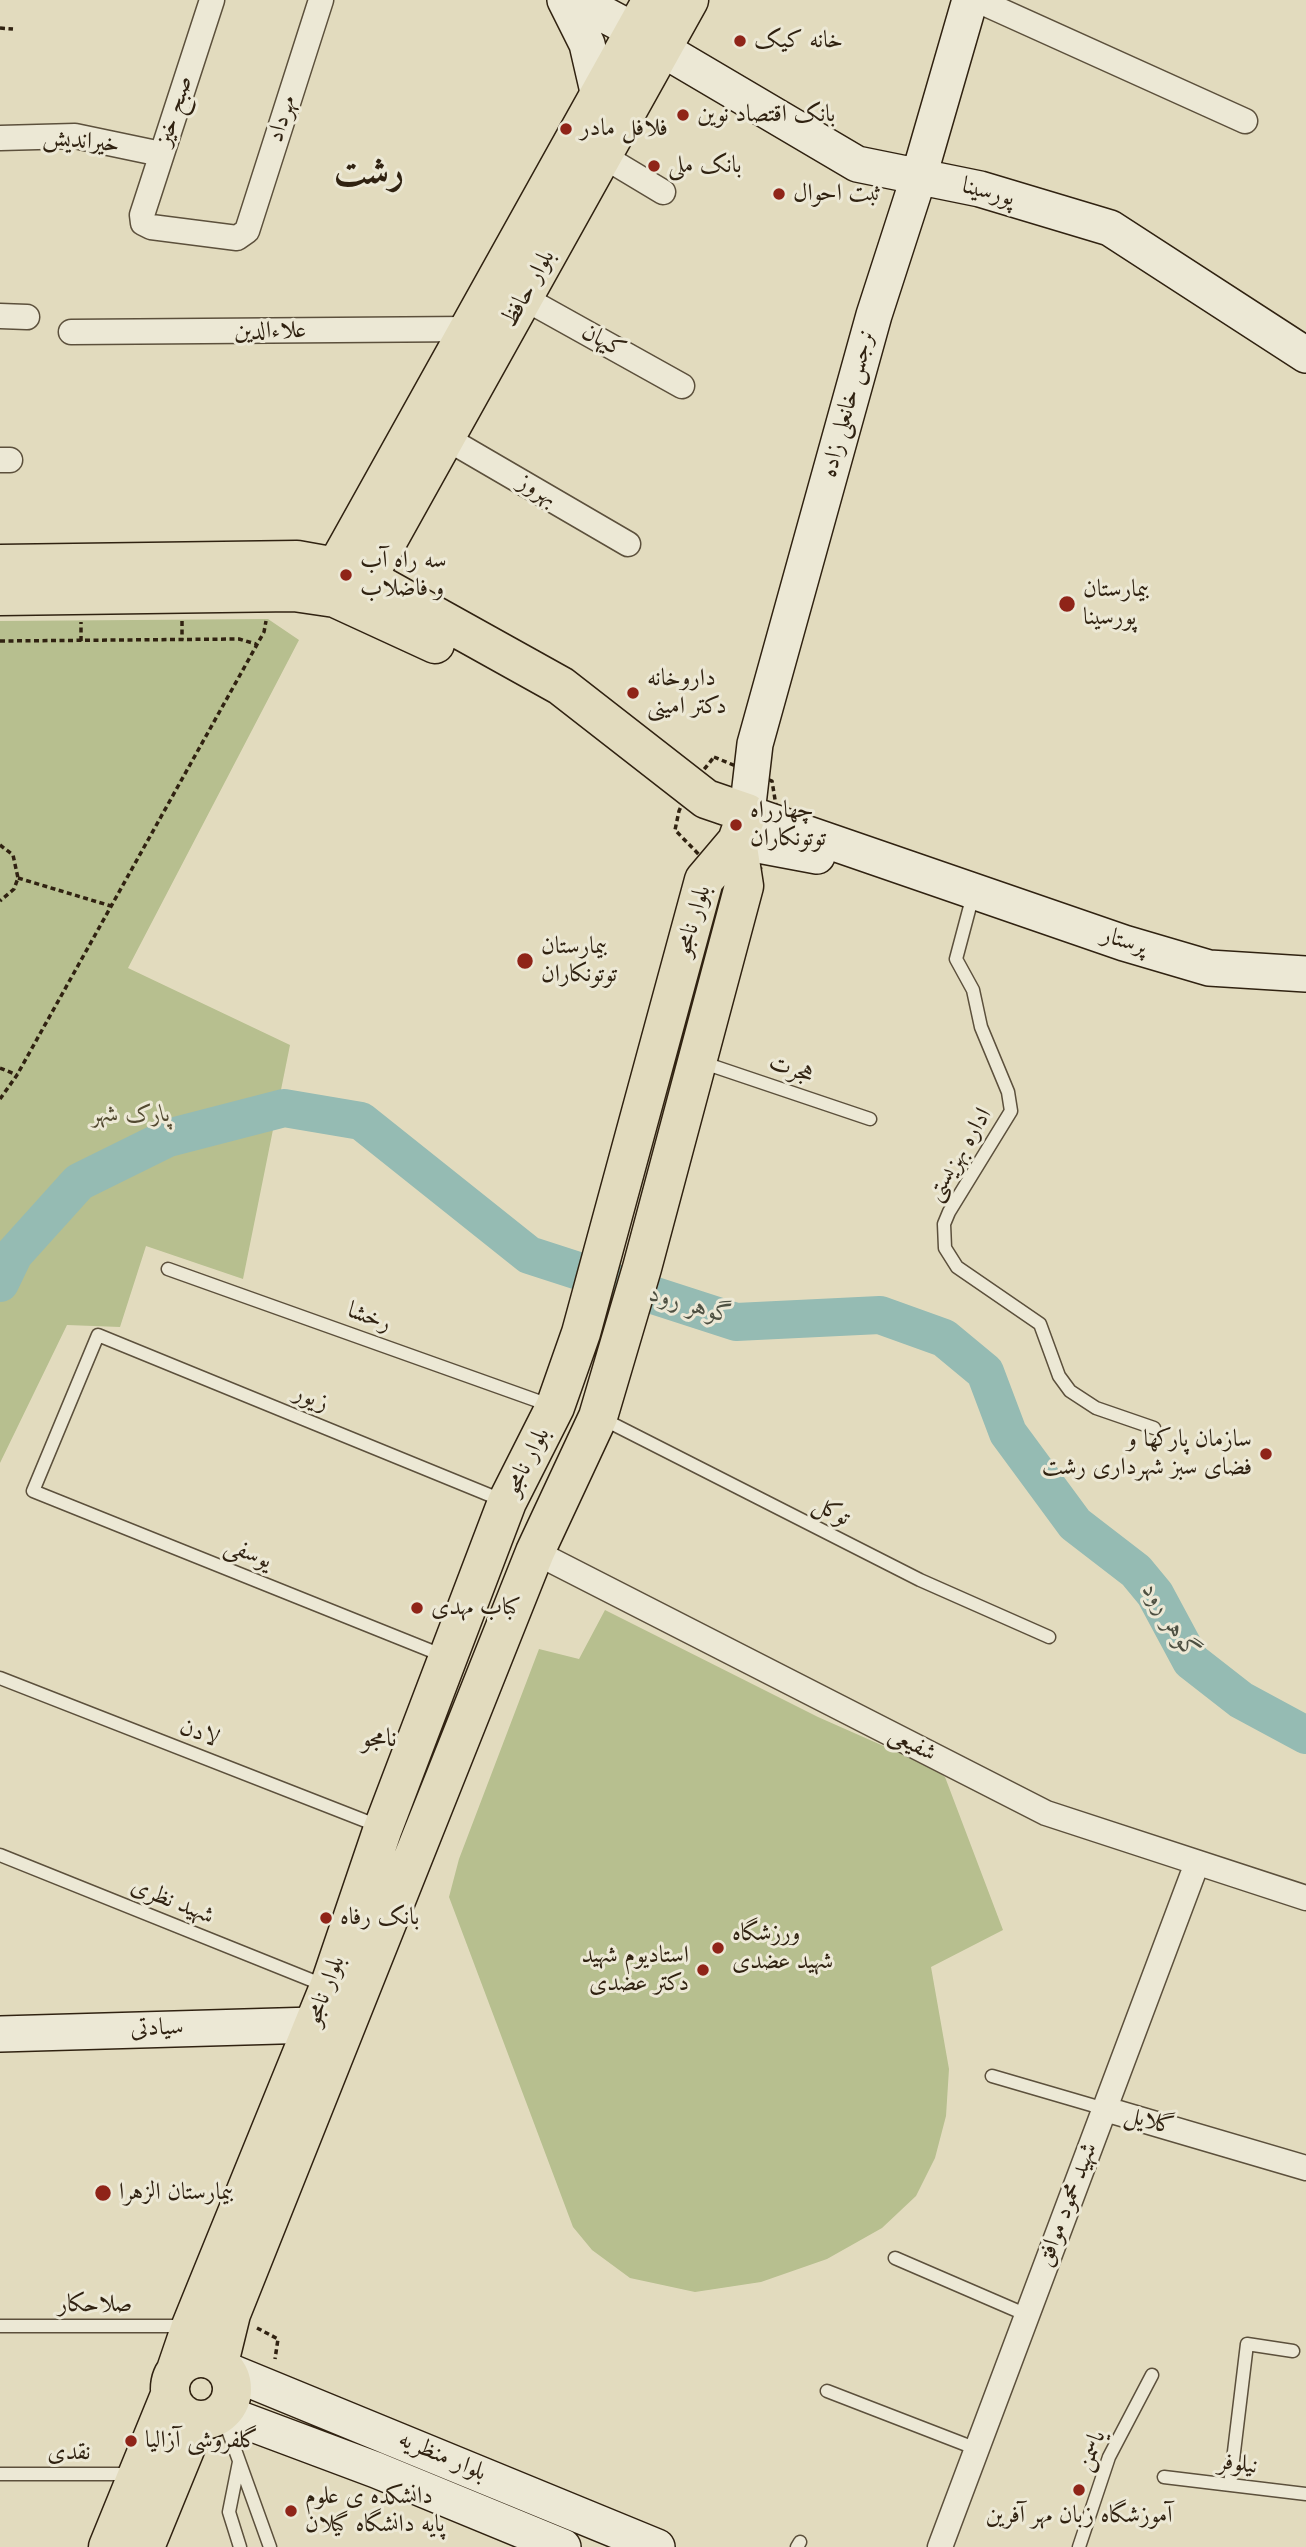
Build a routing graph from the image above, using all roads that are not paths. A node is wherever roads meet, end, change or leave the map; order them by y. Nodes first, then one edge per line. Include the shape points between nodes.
1 (212, 0) edge
2 (320, 0) edge
3 (565, 0) edge
4 (577, 0) edge
5 (689, 0) edge
6 (970, 0) edge
7 (977, 0) edge
8 (649, 27) edge
9 (599, 96) junction
10 (1245, 121) dead end
11 (0, 138) edge
12 (161, 154) junction
13 (603, 156) junction
14 (919, 176) junction
15 (663, 192) dead end
16 (144, 223) joint
17 (524, 298) junction
18 (0, 316) edge
19 (27, 317) dead end
20 (470, 329) junction
21 (71, 332) dead end
22 (1306, 355) edge
23 (682, 386) dead end
24 (446, 438) junction
25 (628, 544) dead end
26 (0, 564) edge
27 (346, 581) junction
28 (0, 596) edge
29 (732, 841) junction
30 (961, 886) junction
31 (1306, 974) edge
32 (698, 1060) junction
33 (870, 1119) dead end
34 (603, 1253) junction
35 (642, 1268) junction
36 (168, 1269) dead end
37 (555, 1407) junction
38 (598, 1417) junction
39 (1154, 1428) dead end
40 (33, 1491) joint
41 (507, 1502) junction
42 (535, 1552) junction
43 (1049, 1637) dead end
44 (448, 1657) junction
45 (0, 1678) edge
46 (383, 1828) junction
47 (0, 1855) edge
48 (1197, 1863) junction
49 (1306, 1898) edge
50 (329, 1987) junction
51 (314, 2025) junction
52 (0, 2034) edge
53 (992, 2076) dead end
54 (1105, 2109) junction
55 (1306, 2168) edge
56 (258, 2205) junction
57 (895, 2258) dead end
58 (1027, 2315) junction
59 (0, 2326) edge
60 (191, 2326) junction
61 (1293, 2351) dead end
62 (223, 2367) junction
63 (1152, 2375) dead end
64 (827, 2391) dead end
65 (191, 2399) junction
66 (391, 2436) junction
67 (977, 2449) junction
68 (239, 2461) junction
69 (376, 2470) junction
70 (0, 2474) edge
71 (139, 2474) junction
72 (1164, 2477) dead end
73 (1230, 2485) junction
74 (1306, 2494) edge
75 (122, 2546) edge
76 (240, 2547) edge
77 (270, 2547) edge
78 (563, 2547) edge
79 (657, 2547) edge
80 (940, 2547) edge
81 (1079, 2547) edge

1 - 12 street, صبح خیز
2 - 16 street, مهرداد via 244,236
3 - 9 street via 587,44
4 - 8 street, پورسینا
5 - 8 main road, بلوار حافظ
6 - 14 street, نرجس خانعلی زاده
7 - 10 street
8 - 9 main road, بلوار حافظ
8 - 13 main road, بلوار حافظ
8 - 14 street, پورسینا via 856,164
9 - 20 main road, بلوار حافظ
11 - 12 street, خیراندیش via 75,136
12 - 16 street, صبح خیز via 142,215
13 - 15 street
13 - 17 main road, بلوار حافظ
14 - 22 street, پورسینا via 1110,228
14 - 29 street, نرجس خانعلی زاده via 874,315
17 - 23 street, کیهان
17 - 24 main road, بلوار حافظ
18 - 19 street
20 - 21 street, علاءالدین
20 - 27 main road, بلوار حافظ
24 - 25 street, بهروز
24 - 27 main road, بلوار حافظ
26 - 27 main road via 297,560
27 - 28 main road via 271,592
27 - 29 main road via 561,686 684,799 706,799
29 - 30 street, پرستار
29 - 32 main road, بلوار نامجو via 744,886
29 - 34 main road, بلوار نامجو via 704,880
30 - 31 street, پرستار via 1209,968
30 - 39 lane, اداره بهزیستی via 956,959 973,990 1011,1111 949,1212 944,1224 945,1248 957,1267 1040,1324 1059,1376 1070,1391 1096,1408
32 - 33 lane, هجرت
32 - 35 main road, بلوار نامجو
34 - 35 main road
34 - 37 main road, بلوار نامجو
35 - 38 main road, بلوار نامجو
36 - 37 lane, رخشا
37 - 41 main road, بلوار نامجو
38 - 42 main road, بلوار نامجو
38 - 43 lane, توکل via 920,1580
40 - 41 lane, زیور via 98,1335
40 - 44 lane, یوسفی
41 - 44 main road, بلوار نامجو
42 - 48 street, شفیعی via 1046,1813
42 - 56 main road, بلوار نامجو
44 - 46 main road, بلوار نامجو
45 - 46 lane, لادن
46 - 50 main road, بلوار نامجو
47 - 50 lane, شهید نظری
48 - 49 street, شفیعی
48 - 54 street, شهید محمود موافق
50 - 51 main road, بلوار نامجو
51 - 52 street, سیادتی
51 - 56 main road, بلوار نامجو
53 - 54 lane, گلایل
54 - 55 street, گلایل
54 - 58 street, شهید محمود موافق
56 - 60 main road, بلوار نامجو
56 - 62 main road, بلوار نامجو
57 - 58 lane
58 - 67 street, شهید محمود موافق
59 - 60 lane, صلاحکار
60 - 65 main road, بلوار نامجو
61 - 73 lane via 1247,2344
62 - 65 main road, بلوار نامجو via 231,2392
62 - 65 main road via 196,2359
62 - 66 street, بلوار منظریه
63 - 81 lane, یاسمن via 1109,2457
64 - 67 lane
65 - 68 lane
65 - 69 street, بلوار منظریه
65 - 71 main road, بلوار نامجو
65 - 75 main road, بلوار نامجو
66 - 69 street
66 - 79 street, بلوار منظریه
67 - 80 street, شهید محمود موافق
68 - 76 lane via 229,2512
68 - 77 lane
69 - 78 street, بلوار منظریه
70 - 71 lane, نقدی
71 - 75 main road, بلوار نامجو
72 - 73 lane, نیلوفر
73 - 74 lane, نیلوفر

